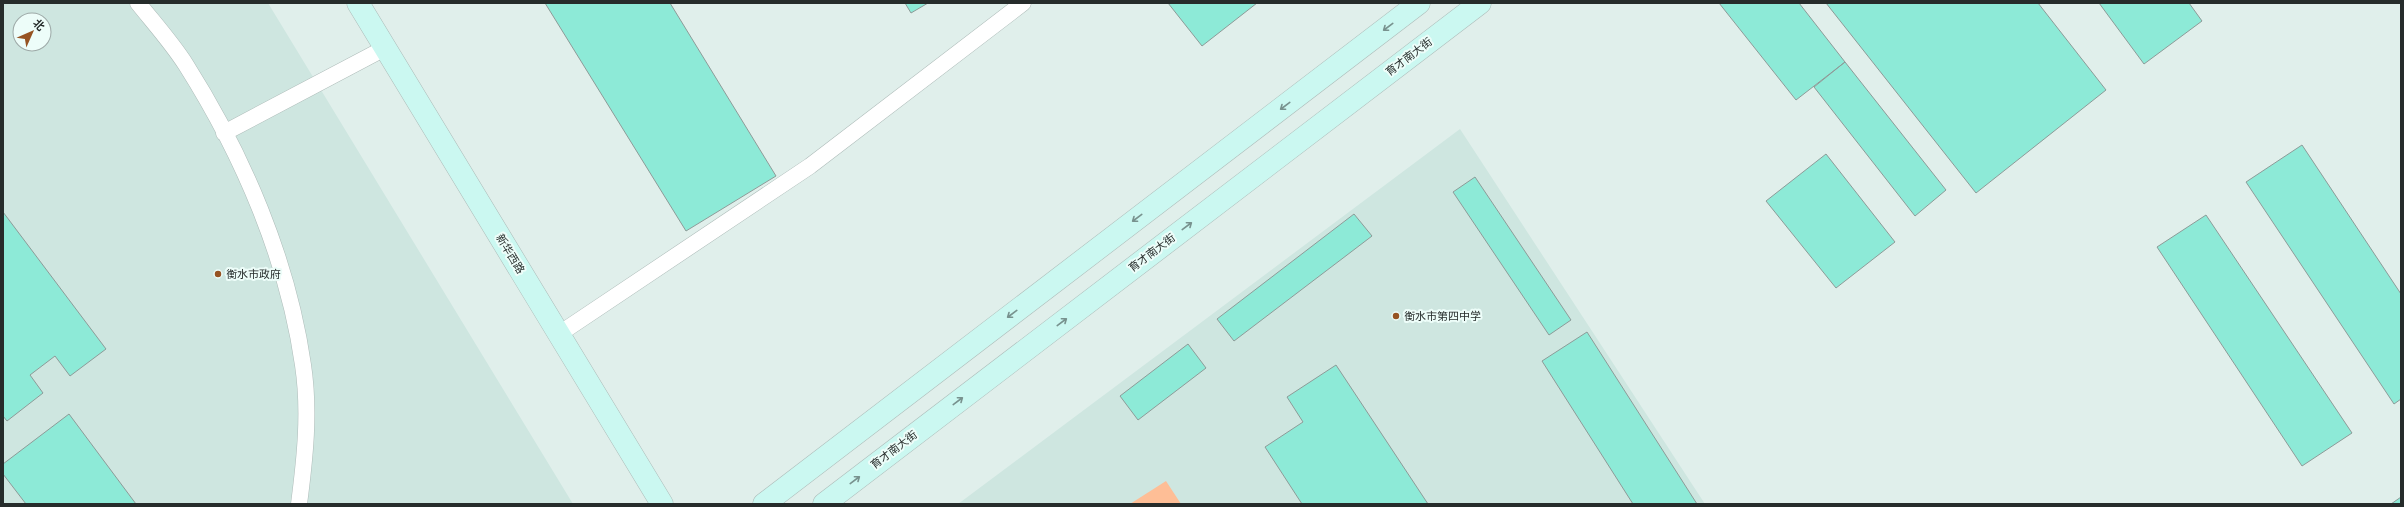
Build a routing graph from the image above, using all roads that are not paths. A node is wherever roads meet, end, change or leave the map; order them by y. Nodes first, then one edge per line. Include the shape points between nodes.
1 (138, 3) edge
2 (358, 3) edge
3 (1023, 3) edge
4 (1420, 3) edge
5 (1480, 3) edge
6 (385, 48) junction
7 (224, 133) junction
8 (559, 334) junction
9 (299, 504) edge
10 (662, 504) edge
11 (764, 504) edge
12 (824, 504) edge

1 - 7 lane via 186,65
2 - 6 main road, 新华西路
3 - 8 lane via 810,166
4 -> 11 main road
12 -> 5 main road, 育才南大街
6 - 7 lane
6 - 8 main road, 新华西路
7 - 9 lane via 249,180 283,275 304,366 307,441
8 - 10 main road, 新华西路

